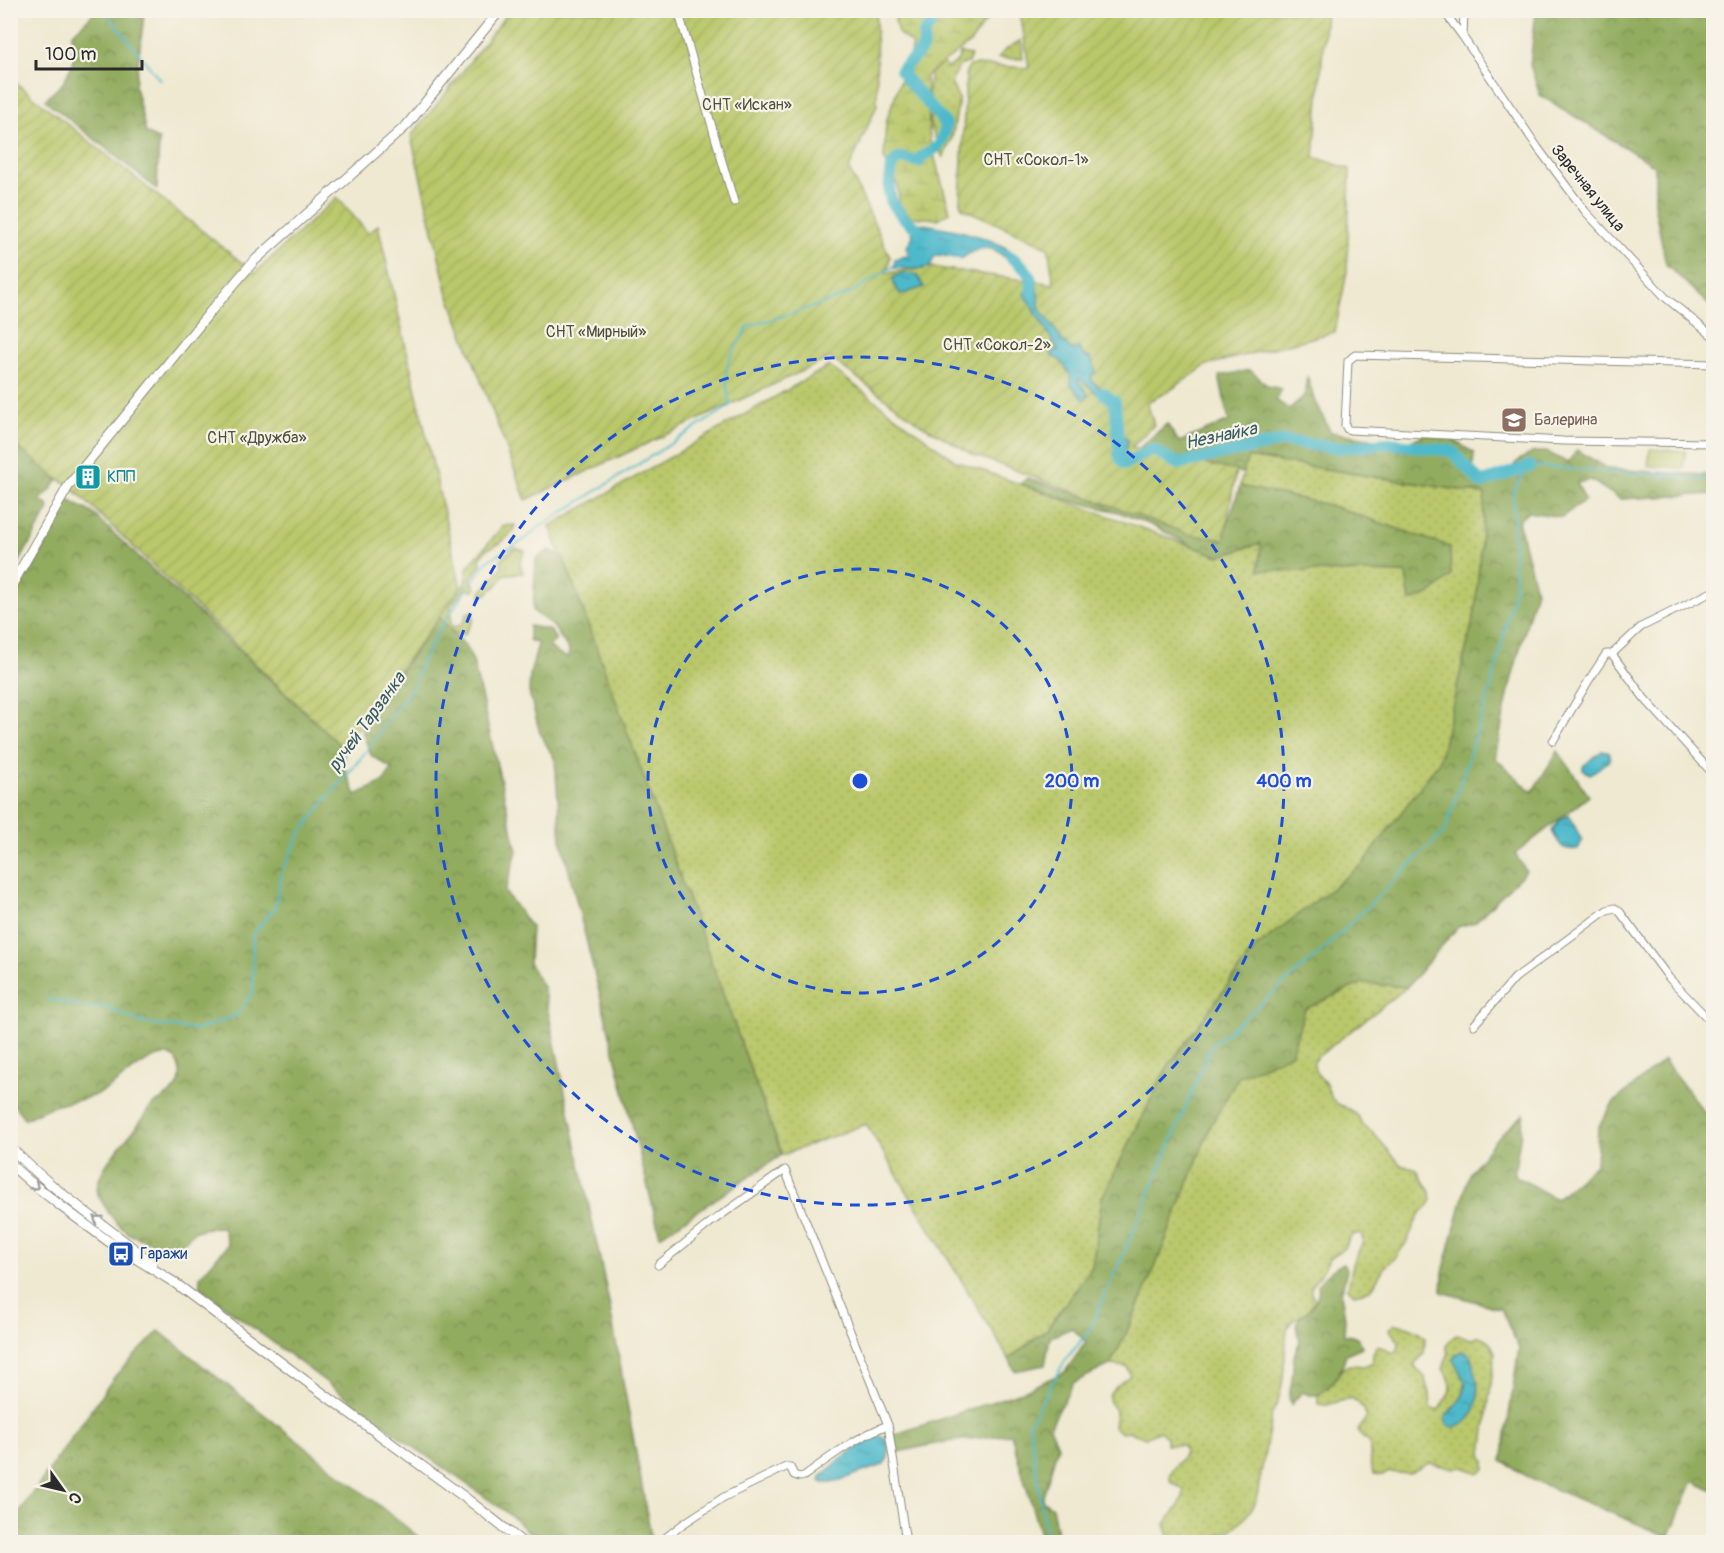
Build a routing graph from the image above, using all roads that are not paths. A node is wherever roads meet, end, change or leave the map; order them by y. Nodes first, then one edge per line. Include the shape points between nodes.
1 (500, 10) edge
2 (678, 10) edge
3 (1443, 10) edge
4 (1464, 10) edge
5 (1463, 37) junction
6 (734, 202) dead end
7 (1713, 337) edge
8 (1713, 364) edge
9 (1713, 443) edge
10 (10, 588) edge
11 (1713, 591) edge
12 (1612, 654) junction
13 (1553, 741) dead end
14 (1713, 775) edge
15 (1713, 1025) edge
16 (1474, 1026) dead end
17 (10, 1147) edge
18 (10, 1164) edge
19 (658, 1264) dead end
20 (175, 1283) junction
21 (888, 1425) junction
22 (522, 1542) edge
23 (660, 1542) edge
24 (906, 1542) edge

1 - 10 main road via 407,125 259,256 212,309 69,485
2 - 6 street
3 - 5 street, Заречная улица
4 - 5 street
5 - 7 street, Заречная улица via 1586,211 1666,298
8 - 9 street via 1355,355 1348,361 1345,425 1350,430 1374,432
11 - 12 street via 1641,627
12 - 13 street via 1606,654
12 - 14 street via 1644,698
15 - 16 street via 1669,978 1615,908 1515,978
20 -> 17 main road via 42,1178
18 -> 20 main road via 92,1229
19 - 21 street via 785,1170
20 - 22 main road
21 - 23 street via 834,1454 804,1476 794,1476 786,1467 724,1497
21 - 24 street

